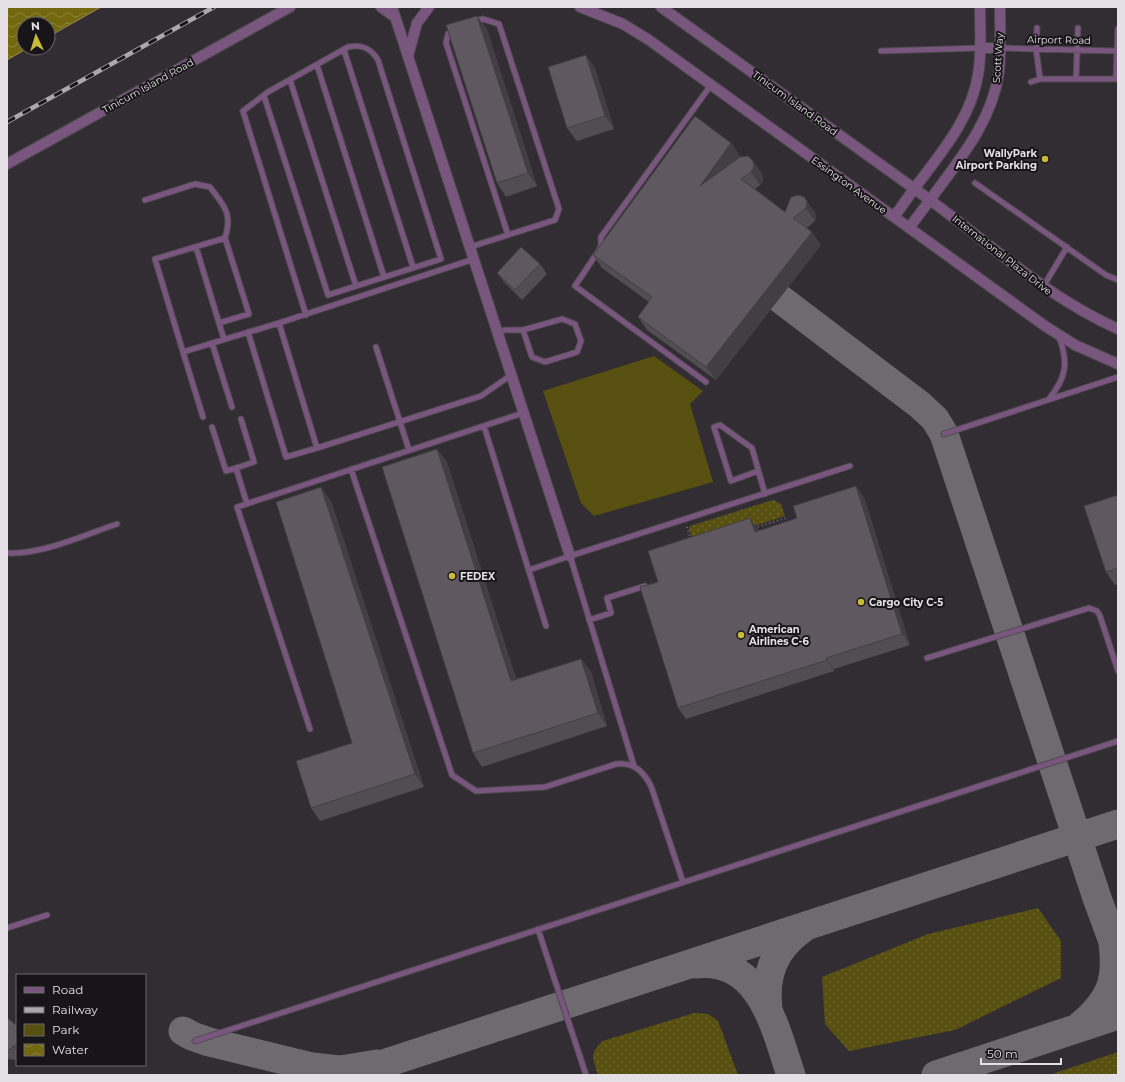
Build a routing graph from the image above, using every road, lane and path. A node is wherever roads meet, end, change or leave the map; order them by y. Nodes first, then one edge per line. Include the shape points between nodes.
1 (290, 7) edge
2 (381, 7) edge
3 (392, 7) edge
4 (429, 7) edge
5 (580, 7) edge
6 (661, 7) edge
7 (980, 7) edge
8 (1000, 7) edge
9 (395, 17) junction
10 (468, 24) edge
11 (460, 26) edge
12 (1037, 28) dead end
13 (1078, 28) dead end
14 (1118, 29) edge
15 (980, 48) junction
16 (1000, 48) junction
17 (1036, 49) junction
18 (344, 50) junction
19 (1077, 50) junction
20 (882, 51) dead end
21 (1118, 51) edge
22 (408, 56) junction
23 (316, 65) junction
24 (1040, 78) junction
25 (1076, 79) junction
26 (1117, 79) edge
27 (290, 80) junction
28 (1031, 82) dead end
29 (711, 85) junction
30 (264, 96) junction
31 (7, 164) edge
32 (975, 183) dead end
33 (914, 189) junction
34 (145, 200) dead end
35 (930, 200) junction
36 (894, 217) junction
37 (909, 228) junction
38 (508, 235) junction
39 (225, 238) junction
40 (196, 247) junction
41 (470, 247) junction
42 (1067, 248) junction
43 (474, 259) junction
44 (413, 267) junction
45 (384, 277) junction
46 (1118, 280) edge
47 (356, 286) junction
48 (1043, 287) junction
49 (306, 315) junction
50 (219, 323) junction
51 (279, 323) junction
52 (1118, 329) edge
53 (523, 330) junction
54 (248, 332) junction
55 (497, 333) junction
56 (1059, 336) junction
57 (224, 339) junction
58 (212, 343) junction
59 (376, 346) dead end
60 (183, 352) junction
61 (1118, 364) edge
62 (511, 375) junction
63 (1118, 377) edge
64 (706, 382) dead end
65 (1048, 400) junction
66 (232, 408) dead end
67 (523, 413) junction
68 (203, 417) dead end
69 (241, 419) dead end
70 (400, 422) junction
71 (484, 426) junction
72 (212, 428) dead end
73 (944, 434) dead end
74 (317, 448) junction
75 (409, 450) junction
76 (850, 466) dead end
77 (236, 468) junction
78 (351, 469) junction
79 (758, 471) junction
80 (765, 494) junction
81 (247, 504) junction
82 (786, 518) dead end
83 (776, 521) junction
84 (117, 524) dead end
85 (778, 526) edge
86 (687, 527) dead end
87 (754, 528) edge
88 (691, 541) edge
89 (7, 552) edge
90 (570, 556) junction
91 (529, 570) junction
92 (648, 585) edge
93 (589, 620) junction
94 (546, 626) dead end
95 (927, 658) dead end
96 (1118, 670) edge
97 (310, 729) dead end
98 (1118, 741) edge
99 (634, 766) junction
100 (683, 882) junction
101 (47, 915) dead end
102 (7, 928) edge
103 (538, 930) junction
104 (195, 1041) dead end
105 (586, 1075) edge

1 - 31 street, Tinicum Island Road
2 - 9 street
3 - 9 street
4 - 22 street via 417,23
5 - 29 street, Essington Avenue via 637,32
6 - 33 street, Tinicum Island Road
7 - 15 street, Scott Way
8 - 16 street, Scott Way
9 - 22 street
10 - 38 lane via 483,19 499,24 559,209 555,220
11 - 38 lane via 453,28 448,34 446,43
12 - 17 lane
13 - 19 lane
14 - 21 lane
15 - 16 street
15 - 20 lane
15 - 33 street, Scott Way via 978,74 968,108 950,139
16 - 17 lane, Airport Road
16 - 35 street, Scott Way via 997,82 986,118 970,145
17 - 19 lane, Airport Road
17 - 24 lane
18 - 23 lane
18 - 44 lane
18 - 44 lane via 357,45 374,53 378,60 440,258
19 - 21 lane, Airport Road
19 - 25 lane
21 - 26 lane
22 - 41 street
23 - 27 lane
23 - 45 lane
24 - 25 lane
24 - 28 lane
25 - 26 lane
27 - 30 lane
27 - 47 lane
29 - 36 street, Essington Avenue
29 - 64 lane via 601,237 601,247 575,286
30 - 47 lane via 328,295
30 - 49 lane via 243,111
32 - 42 lane
33 - 35 street, Tinicum Island Road
33 - 36 street, Scott Way
34 - 39 lane via 195,184 210,187 227,210 228,228
35 - 37 street, Scott Way
35 - 48 street, International Plaza Drive
36 - 37 street, Essington Avenue
37 - 56 street, Essington Avenue
38 - 41 lane
39 - 40 lane
39 - 50 lane via 249,314
40 - 50 lane
40 - 60 lane via 154,259
41 - 43 street
42 - 46 lane
42 - 48 lane
43 - 49 lane
43 - 55 street
44 - 45 lane
45 - 47 lane
48 - 52 street, International Plaza Drive
49 - 51 lane
50 - 57 lane
51 - 54 lane
51 - 74 lane
53 - 53 lane via 562,319 575,324 581,341 577,352 545,362 532,357
53 - 55 lane via 505,330
54 - 57 lane
54 - 74 lane via 286,457
55 - 62 street
56 - 61 street, Essington Avenue
56 - 65 lane via 1064,354 1064,371 1060,386
57 - 58 lane
58 - 60 lane
58 - 66 lane
59 - 70 lane
60 - 68 lane
62 - 67 street
62 - 70 lane via 481,396
63 - 65 lane
65 - 73 lane
67 - 71 lane
67 - 90 street
69 - 77 lane via 254,462
70 - 74 lane
70 - 75 lane
71 - 75 lane
71 - 91 lane
72 - 77 lane via 226,471
75 - 78 lane
76 - 80 lane
77 - 81 lane
78 - 81 lane
78 - 99 lane via 452,775 476,791 545,787 616,764
79 - 79 lane via 752,448 720,425 714,427 731,482
79 - 80 lane
80 - 90 lane
81 - 97 lane via 237,507
82 - 83 path
83 - 85 path
83 - 87 path
84 - 89 lane via 54,546
86 - 88 path
90 - 91 lane
90 - 93 lane
91 - 94 lane
92 - 93 lane via 607,598 611,613
93 - 99 lane
95 - 96 lane via 1089,608 1097,611 1100,616
98 - 100 lane
99 - 100 lane via 644,774 651,786
100 - 103 lane
101 - 102 lane
103 - 104 lane
103 - 105 lane

